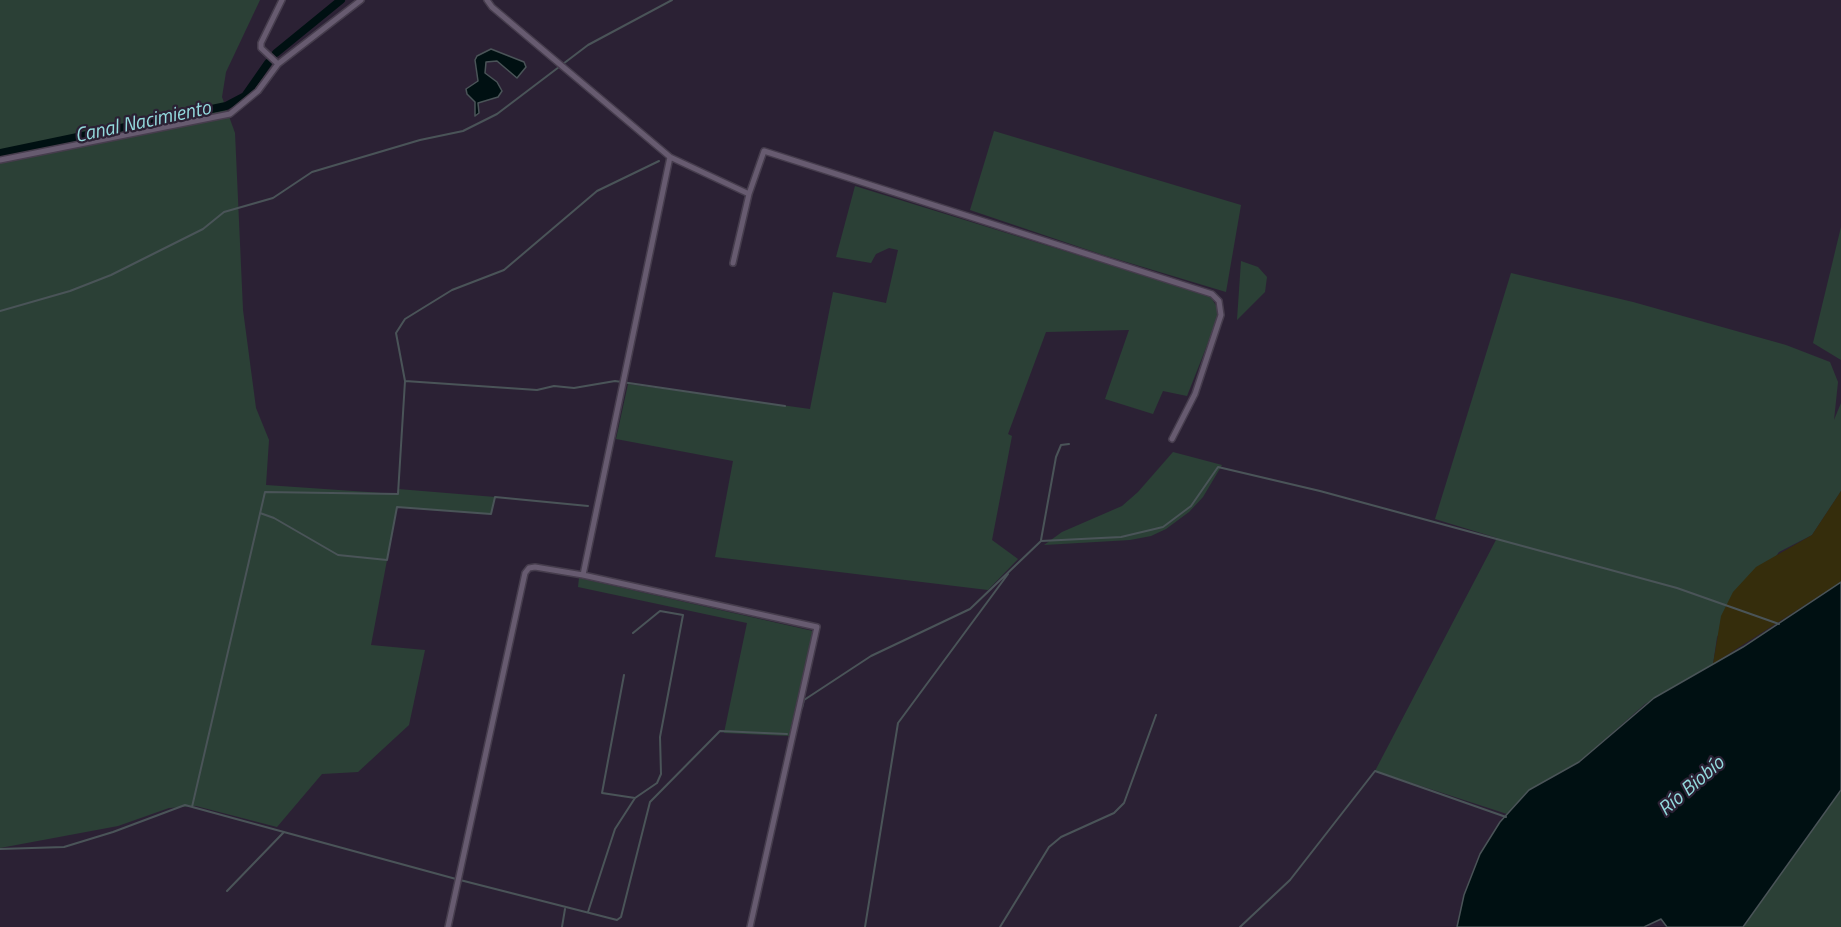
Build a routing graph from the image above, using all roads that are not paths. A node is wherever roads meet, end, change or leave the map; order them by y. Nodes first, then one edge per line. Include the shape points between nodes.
1 (282, 0) edge
2 (361, 0) edge
3 (487, 0) edge
4 (278, 64) junction
5 (670, 157) junction
6 (0, 160) edge
7 (748, 194) junction
8 (733, 262) dead end
9 (1172, 439) dead end
10 (583, 575) junction
11 (448, 927) edge
12 (750, 927) edge

1 - 4 street via 261,43 261,48
2 - 4 street
3 - 5 street
4 - 6 street via 258,91 230,114
5 - 7 street
5 - 10 street
7 - 8 street
7 - 9 street via 764,151 1212,294 1219,301 1221,315 1195,394
10 - 11 street via 536,567 525,573
10 - 12 street via 817,627

